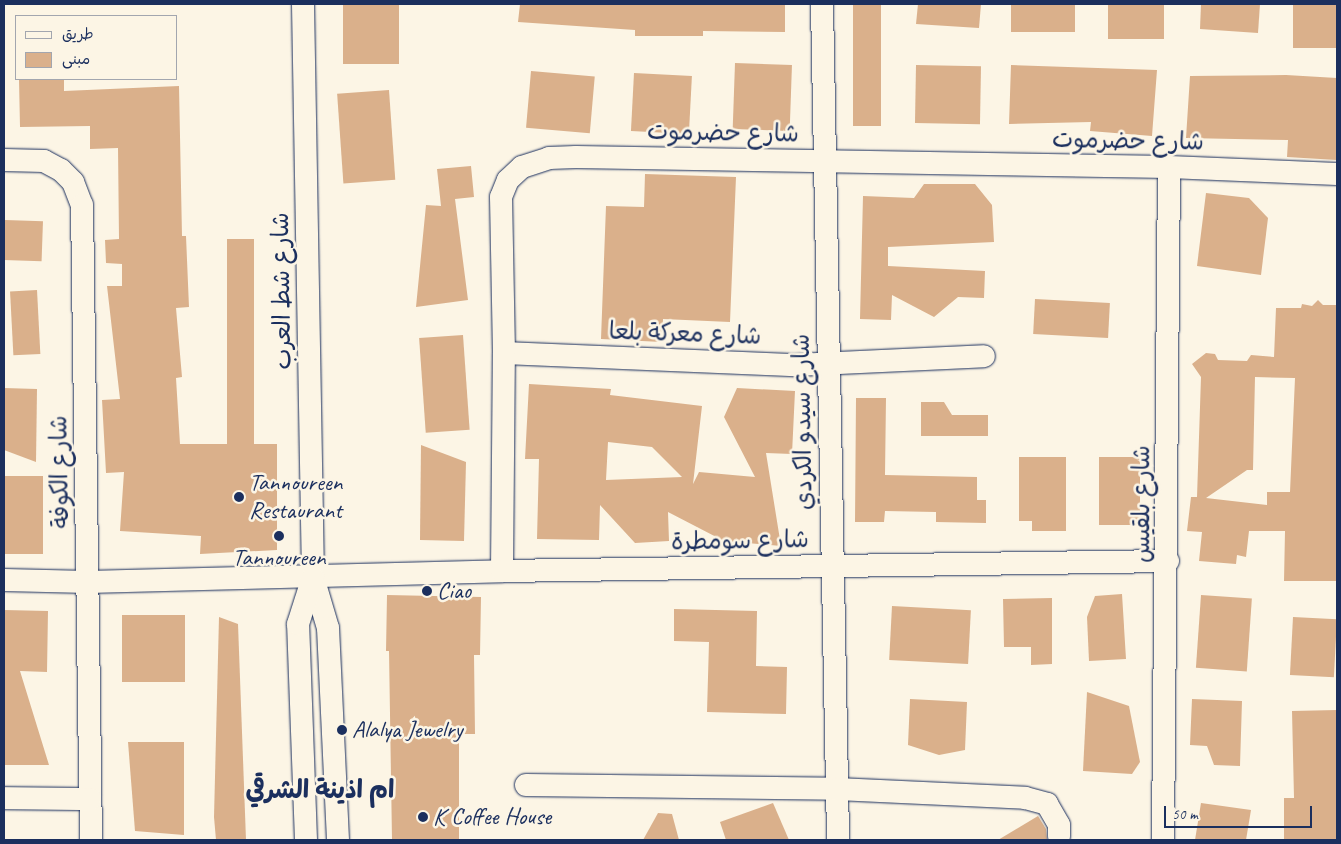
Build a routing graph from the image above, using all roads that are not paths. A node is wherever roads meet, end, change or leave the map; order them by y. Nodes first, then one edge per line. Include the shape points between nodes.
1 (303, 4) edge
2 (822, 4) edge
3 (4, 160) edge
4 (824, 161) junction
5 (1169, 167) junction
6 (1337, 174) edge
7 (504, 353) junction
8 (984, 356) dead end
9 (829, 365) junction
10 (1168, 561) junction
11 (831, 566) junction
12 (502, 571) junction
13 (313, 577) junction
14 (4, 580) edge
15 (88, 582) junction
16 (526, 785) dead end
17 (837, 789) junction
18 (4, 798) edge
19 (90, 799) junction
20 (1059, 836) dead end
21 (91, 840) edge
22 (306, 840) edge
23 (338, 840) edge
24 (838, 840) edge
25 (1164, 840) edge

1 - 13 street, شارع شط العرب
2 - 4 street, شارع سيدو الكردي
3 - 15 street, شارع الكوفة via 44,161 61,170 74,182 82,205
4 - 5 street, شارع حضرموت
4 - 7 street, شارع حضرموت via 576,157 549,158 522,167 508,180 501,197
4 - 9 street, شارع سيدو الكردي
5 - 6 street, شارع حضرموت
5 - 10 street, شارع بلقيس
7 - 9 street, شارع معركة بلعا
7 - 12 street, شارع حضرموت
8 - 9 street, شارع معركة بلعا
9 - 11 street, شارع سيدو الكردي
10 - 11 street, شارع سومطرة
10 - 25 street, شارع بلقيس
11 - 12 street, شارع سومطرة
11 - 17 street, شارع سيدو الكردي
12 - 13 street, شارع سومطرة
13 - 15 street, شارع سومطرة
13 - 22 street, شارع شط العرب via 298,624
13 - 23 street, شارع شط العرب via 328,628
14 - 15 street, شارع سومطرة
15 - 19 street, شارع الكوفة
16 - 17 street
17 - 20 street via 1039,800 1054,812
17 - 24 street, شارع سيدو الكردي
18 - 19 street
19 - 21 street, شارع الكوفة

